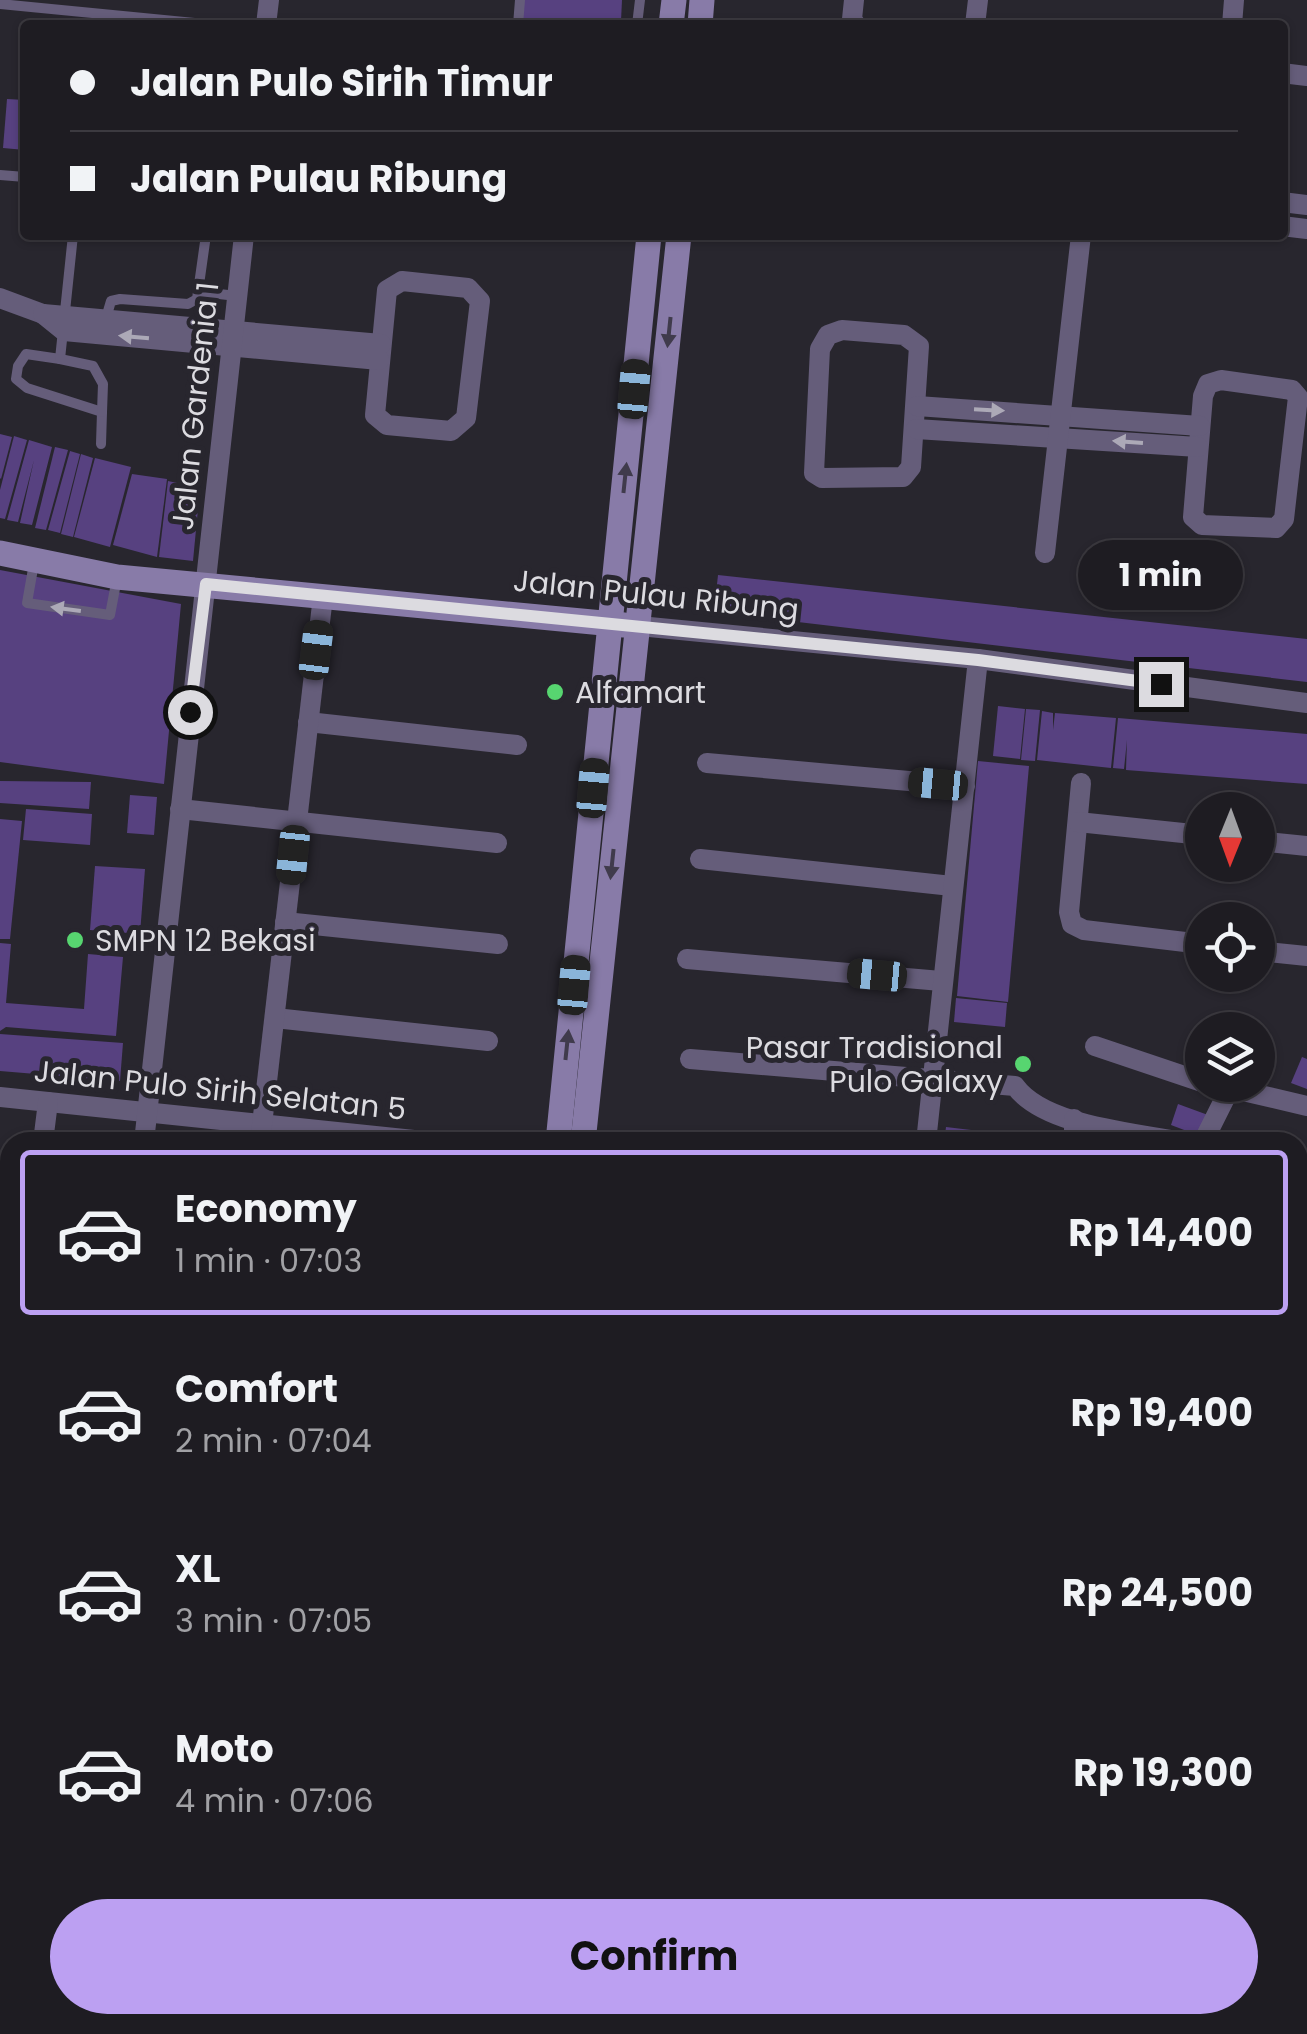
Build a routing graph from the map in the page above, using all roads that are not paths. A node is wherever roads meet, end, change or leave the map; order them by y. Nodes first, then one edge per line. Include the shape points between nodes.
1 (6, 2) edge
2 (109, 6) edge
3 (187, 20) edge
4 (73, 240) edge
5 (205, 240) edge
6 (243, 240) edge
7 (649, 240) edge
8 (679, 240) edge
9 (1079, 240) edge
10 (200, 292) junction
11 (237, 296) junction
12 (0, 298) edge
13 (106, 318) junction
14 (65, 323) junction
15 (232, 337) junction
16 (380, 352) junction
17 (60, 359) junction
18 (917, 406) junction
19 (102, 412) junction
20 (1060, 413) junction
21 (916, 429) junction
22 (1058, 436) junction
23 (1198, 437) junction
24 (102, 444) dead end
25 (620, 536) junction
26 (646, 539) junction
27 (0, 552) edge
28 (1044, 552) dead end
29 (35, 560) junction
30 (117, 577) junction
31 (206, 584) junction
32 (323, 596) junction
33 (611, 623) junction
34 (639, 626) junction
35 (978, 660) junction
36 (1307, 702) edge
37 (601, 709) junction
38 (628, 712) junction
39 (308, 722) junction
40 (517, 746) dead end
41 (707, 762) dead end
42 (1081, 783) dead end
43 (965, 786) junction
44 (180, 809) junction
45 (297, 822) junction
46 (1078, 822) junction
47 (1185, 833) edge
48 (496, 843) dead end
49 (1275, 843) edge
50 (1307, 846) edge
51 (700, 859) dead end
52 (952, 886) junction
53 (286, 922) junction
54 (1185, 942) edge
55 (498, 944) dead end
56 (1275, 953) edge
57 (1307, 956) edge
58 (686, 960) dead end
59 (941, 981) junction
60 (275, 1018) junction
61 (488, 1042) dead end
62 (1095, 1046) dead end
63 (690, 1059) dead end
64 (1185, 1076) edge
65 (936, 1082) junction
66 (0, 1097) edge
67 (1275, 1098) edge
68 (48, 1102) junction
69 (1217, 1102) edge
70 (1307, 1106) edge
71 (147, 1114) junction
72 (1074, 1119) junction
73 (45, 1132) edge
74 (145, 1132) edge
75 (250, 1132) edge
76 (262, 1132) edge
77 (559, 1132) edge
78 (584, 1132) edge
79 (928, 1132) edge
80 (1074, 1132) edge
81 (1134, 1132) edge
82 (1207, 1132) edge

1 - 2 lane
2 - 3 lane
4 - 14 lane
5 - 10 lane
6 - 11 street, Jalan Gardenia 1
25 -> 7 main road
8 -> 26 main road
9 - 20 street
10 - 11 lane
10 - 13 lane via 188,304 110,301
11 - 15 street, Jalan Gardenia 1
12 - 14 street
13 - 14 street
13 - 15 street
15 -> 14 street
14 - 17 lane
15 - 16 street
15 - 31 street, Jalan Gardenia 1
16 - 16 street via 392,284 468,288 480,301 466,418 451,431 386,425 375,415
17 - 19 lane via 93,366 103,384
17 - 19 lane via 26,354 18,382
18 -> 20 street
18 - 21 street
18 - 21 street via 921,354 910,337 842,330 824,341 816,476 903,477 911,467
19 - 24 lane
20 - 22 street
20 - 23 street
21 - 22 street
23 -> 22 street
22 - 28 street
23 - 23 street via 1195,521 1279,527 1297,394 1214,381 1202,396
25 - 26 main road
25 - 33 main road
26 - 34 main road
27 - 29 main road, Jalan Pulau Ribung
29 - 30 main road, Jalan Pulau Ribung
30 -> 29 lane via 110,615 27,603
30 - 31 main road, Jalan Pulau Ribung
31 - 32 main road, Jalan Pulau Ribung
31 - 44 street, Jalan Gardenia 1
32 - 33 main road, Jalan Pulau Ribung
32 - 39 street
33 - 34 main road, Jalan Pulau Ribung
33 - 37 main road
34 - 35 street, Jalan Pulau Ribung
34 - 38 main road
35 - 36 street, Jalan Pulau Ribung
35 - 43 street
37 - 38 main road
77 -> 37 main road
38 -> 78 main road
39 - 40 street
39 - 45 street
41 - 43 street
42 - 46 street
43 - 52 street
44 - 45 street
44 - 71 street, Jalan Gardenia 1
45 - 48 street
45 - 53 street
46 - 47 street
46 - 54 street via 1072,924
49 - 50 street
51 - 52 street
52 - 59 street
53 - 55 street
53 - 60 street
56 - 57 street
58 - 59 street
59 - 65 street
60 - 61 street
60 - 76 street
62 - 64 street
63 - 65 street
65 - 72 street via 1016,1086 1035,1107
65 - 79 street
66 - 68 street, Jalan Pulo Sirih Selatan 5
67 - 70 street
68 - 71 street, Jalan Pulo Sirih Selatan 5
68 - 73 street
69 - 82 street
71 - 74 street, Jalan Gardenia 1
71 - 75 street, Jalan Pulo Sirih Selatan 5
72 - 80 street
72 - 81 street

